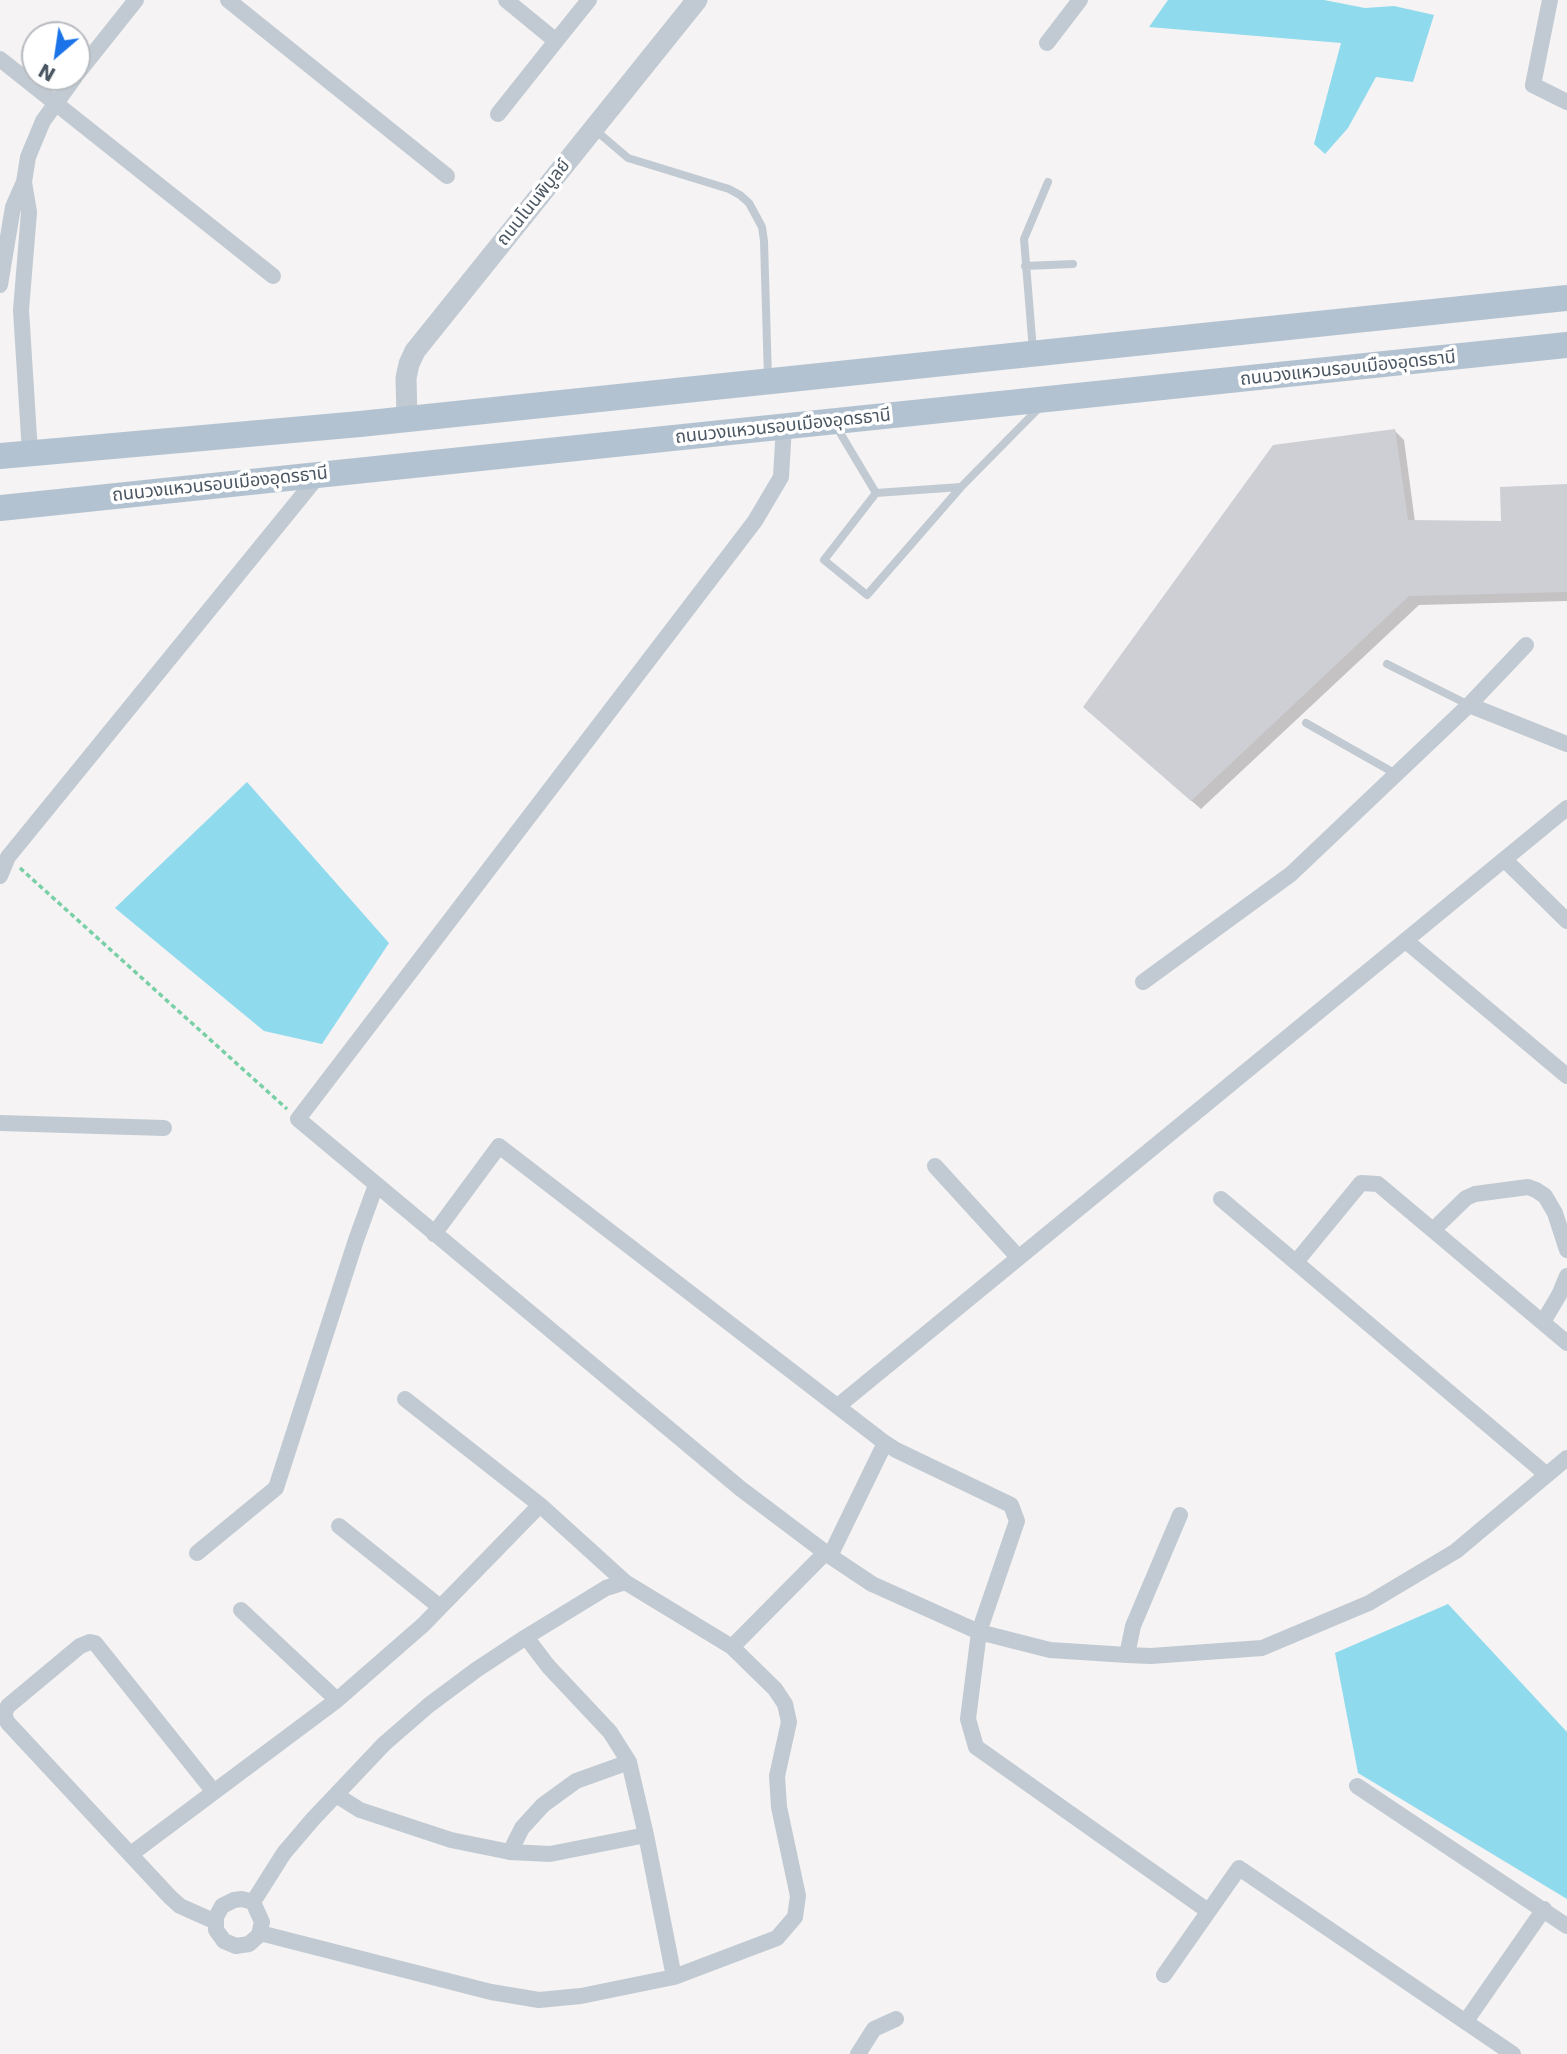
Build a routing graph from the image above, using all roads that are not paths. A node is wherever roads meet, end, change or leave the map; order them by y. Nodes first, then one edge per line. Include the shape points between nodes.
1 (136, 0) edge
2 (228, 0) edge
3 (506, 0) edge
4 (589, 0) edge
5 (696, 0) edge
6 (1080, 0) edge
7 (1550, 0) edge
8 (556, 41) junction
9 (1047, 43) dead end
10 (91, 57) edge
11 (0, 59) edge
12 (63, 91) edge
13 (55, 101) junction
14 (1567, 102) edge
15 (498, 114) dead end
16 (594, 129) junction
17 (447, 176) dead end
18 (24, 182) junction
19 (1048, 182) dead end
20 (1073, 264) dead end
21 (1025, 266) junction
22 (272, 275) dead end
23 (0, 285) edge
24 (1567, 298) edge
25 (1567, 345) edge
26 (1034, 354) junction
27 (768, 382) junction
28 (1046, 401) junction
29 (407, 419) junction
30 (832, 421) junction
31 (784, 426) junction
32 (30, 453) junction
33 (0, 456) edge
34 (319, 475) junction
35 (961, 487) junction
36 (876, 493) junction
37 (0, 508) edge
38 (1526, 645) dead end
39 (1387, 664) dead end
40 (1469, 705) junction
41 (1306, 723) dead end
42 (1567, 744) edge
43 (1396, 774) junction
44 (1567, 808) edge
45 (4, 856) edge
46 (1505, 860) junction
47 (0, 876) edge
48 (1567, 921) edge
49 (1406, 941) junction
50 (1143, 982) dead end
51 (1566, 1074) edge
52 (0, 1123) edge
53 (164, 1128) dead end
54 (934, 1166) dead end
55 (374, 1192) junction
56 (1221, 1199) dead end
57 (1433, 1230) junction
58 (434, 1234) junction
59 (1567, 1250) edge
60 (1018, 1257) junction
61 (1296, 1262) junction
62 (1567, 1276) edge
63 (1543, 1322) junction
64 (1567, 1343) edge
65 (405, 1399) dead end
66 (838, 1406) junction
67 (885, 1443) junction
68 (1567, 1458) edge
69 (1547, 1475) junction
70 (540, 1505) junction
71 (1180, 1515) dead end
72 (339, 1526) dead end
73 (197, 1553) dead end
74 (828, 1554) junction
75 (625, 1583) junction
76 (440, 1607) junction
77 (241, 1610) dead end
78 (979, 1632) junction
79 (526, 1637) junction
80 (732, 1647) junction
81 (1127, 1655) junction
82 (337, 1700) junction
83 (629, 1762) junction
84 (1356, 1786) dead end
85 (214, 1792) junction
86 (336, 1795) junction
87 (646, 1835) junction
88 (510, 1852) junction
89 (131, 1854) junction
90 (253, 1902) junction
91 (1545, 1909) junction
92 (1208, 1911) junction
93 (216, 1922) junction
94 (1567, 1926) edge
95 (260, 1933) junction
96 (1164, 1975) dead end
97 (674, 1976) junction
98 (897, 2018) dead end
99 (1466, 2021) junction
100 (858, 2054) edge
101 (1513, 2054) edge

1 - 10 street
2 - 17 street
3 - 8 street
4 - 8 street
5 - 16 street, ถนนโนนพิบูลย์
6 - 9 street
7 - 14 street via 1533,85
8 - 15 street
11 - 13 street
12 - 13 street
13 - 18 street via 28,157
13 - 22 street
16 - 27 lane via 628,158 729,189 749,203 764,241
16 - 29 street, ถนนโนนพิบูลย์ via 415,351 406,378
18 - 23 street via 13,207
18 - 32 street via 29,212 21,310
19 - 21 lane via 1026,230
20 - 21 lane
21 - 26 lane
24 - 26 main road
25 - 28 main road, ถนนวงแหวนรอบเมืองอุดรธานี
26 - 27 main road
27 - 29 main road
28 - 30 main road, ถนนวงแหวนรอบเมืองอุดรธานี
28 - 35 lane
29 - 32 main road
30 - 31 main road, ถนนวงแหวนรอบเมืองอุดรธานี
30 - 36 lane
31 - 34 main road, ถนนวงแหวนรอบเมืองอุดรธานี
31 - 55 street via 781,477 755,522 298,1119
32 - 33 main road
34 - 37 main road, ถนนวงแหวนรอบเมืองอุดรธานี
34 - 45 street
35 - 36 lane
35 - 36 lane via 867,595 824,560
38 - 40 street
39 - 40 lane
40 - 42 street
40 - 43 street
41 - 43 lane
43 - 50 street via 1291,874
44 - 46 street
45 - 47 street
46 - 48 street
46 - 49 street
49 - 51 street
49 - 60 street
52 - 53 street
54 - 60 street
55 - 58 street
55 - 73 street via 276,1488
56 - 61 street
57 - 59 street via 1466,1198 1528,1187 1545,1196
57 - 61 street via 1378,1184 1361,1183
57 - 63 street
58 - 66 street via 499,1146
58 - 74 street via 741,1489
60 - 66 street
61 - 69 street
62 - 63 street
63 - 64 street
65 - 70 street
66 - 67 street
67 - 74 street
67 - 78 street via 1012,1505 1017,1521
68 - 69 street
69 - 81 street via 1456,1551 1369,1603 1262,1648
70 - 75 street
70 - 76 street
71 - 81 street via 1133,1626
72 - 76 street
74 - 78 street via 872,1584
74 - 80 street
75 - 79 street via 607,1588
75 - 80 street
76 - 82 street
77 - 82 street
78 - 81 street via 1050,1650
78 - 92 street via 968,1719 976,1747
79 - 83 street via 610,1732
79 - 86 street via 429,1705
80 - 97 street via 785,1704 789,1722 777,1776 798,1896 795,1917 777,1938
82 - 85 street
83 - 87 street
83 - 88 street via 576,1781 543,1805 522,1828
84 - 91 street
85 - 89 street
85 - 89 street via 95,1643 80,1646 8,1706 5,1717
86 - 88 street via 360,1810 425,1832
86 - 90 street via 284,1853
87 - 88 street via 550,1854
87 - 97 street
89 - 93 street via 180,1906
90 - 93 street via 234,1900 222,1906
90 - 95 street via 262,1922
91 - 94 street
91 - 99 street
92 - 96 street
92 - 99 street via 1239,1868
93 - 95 street via 224,1941 236,1946 249,1944
95 - 97 street via 539,2000
98 - 100 street via 874,2029
99 - 101 street

